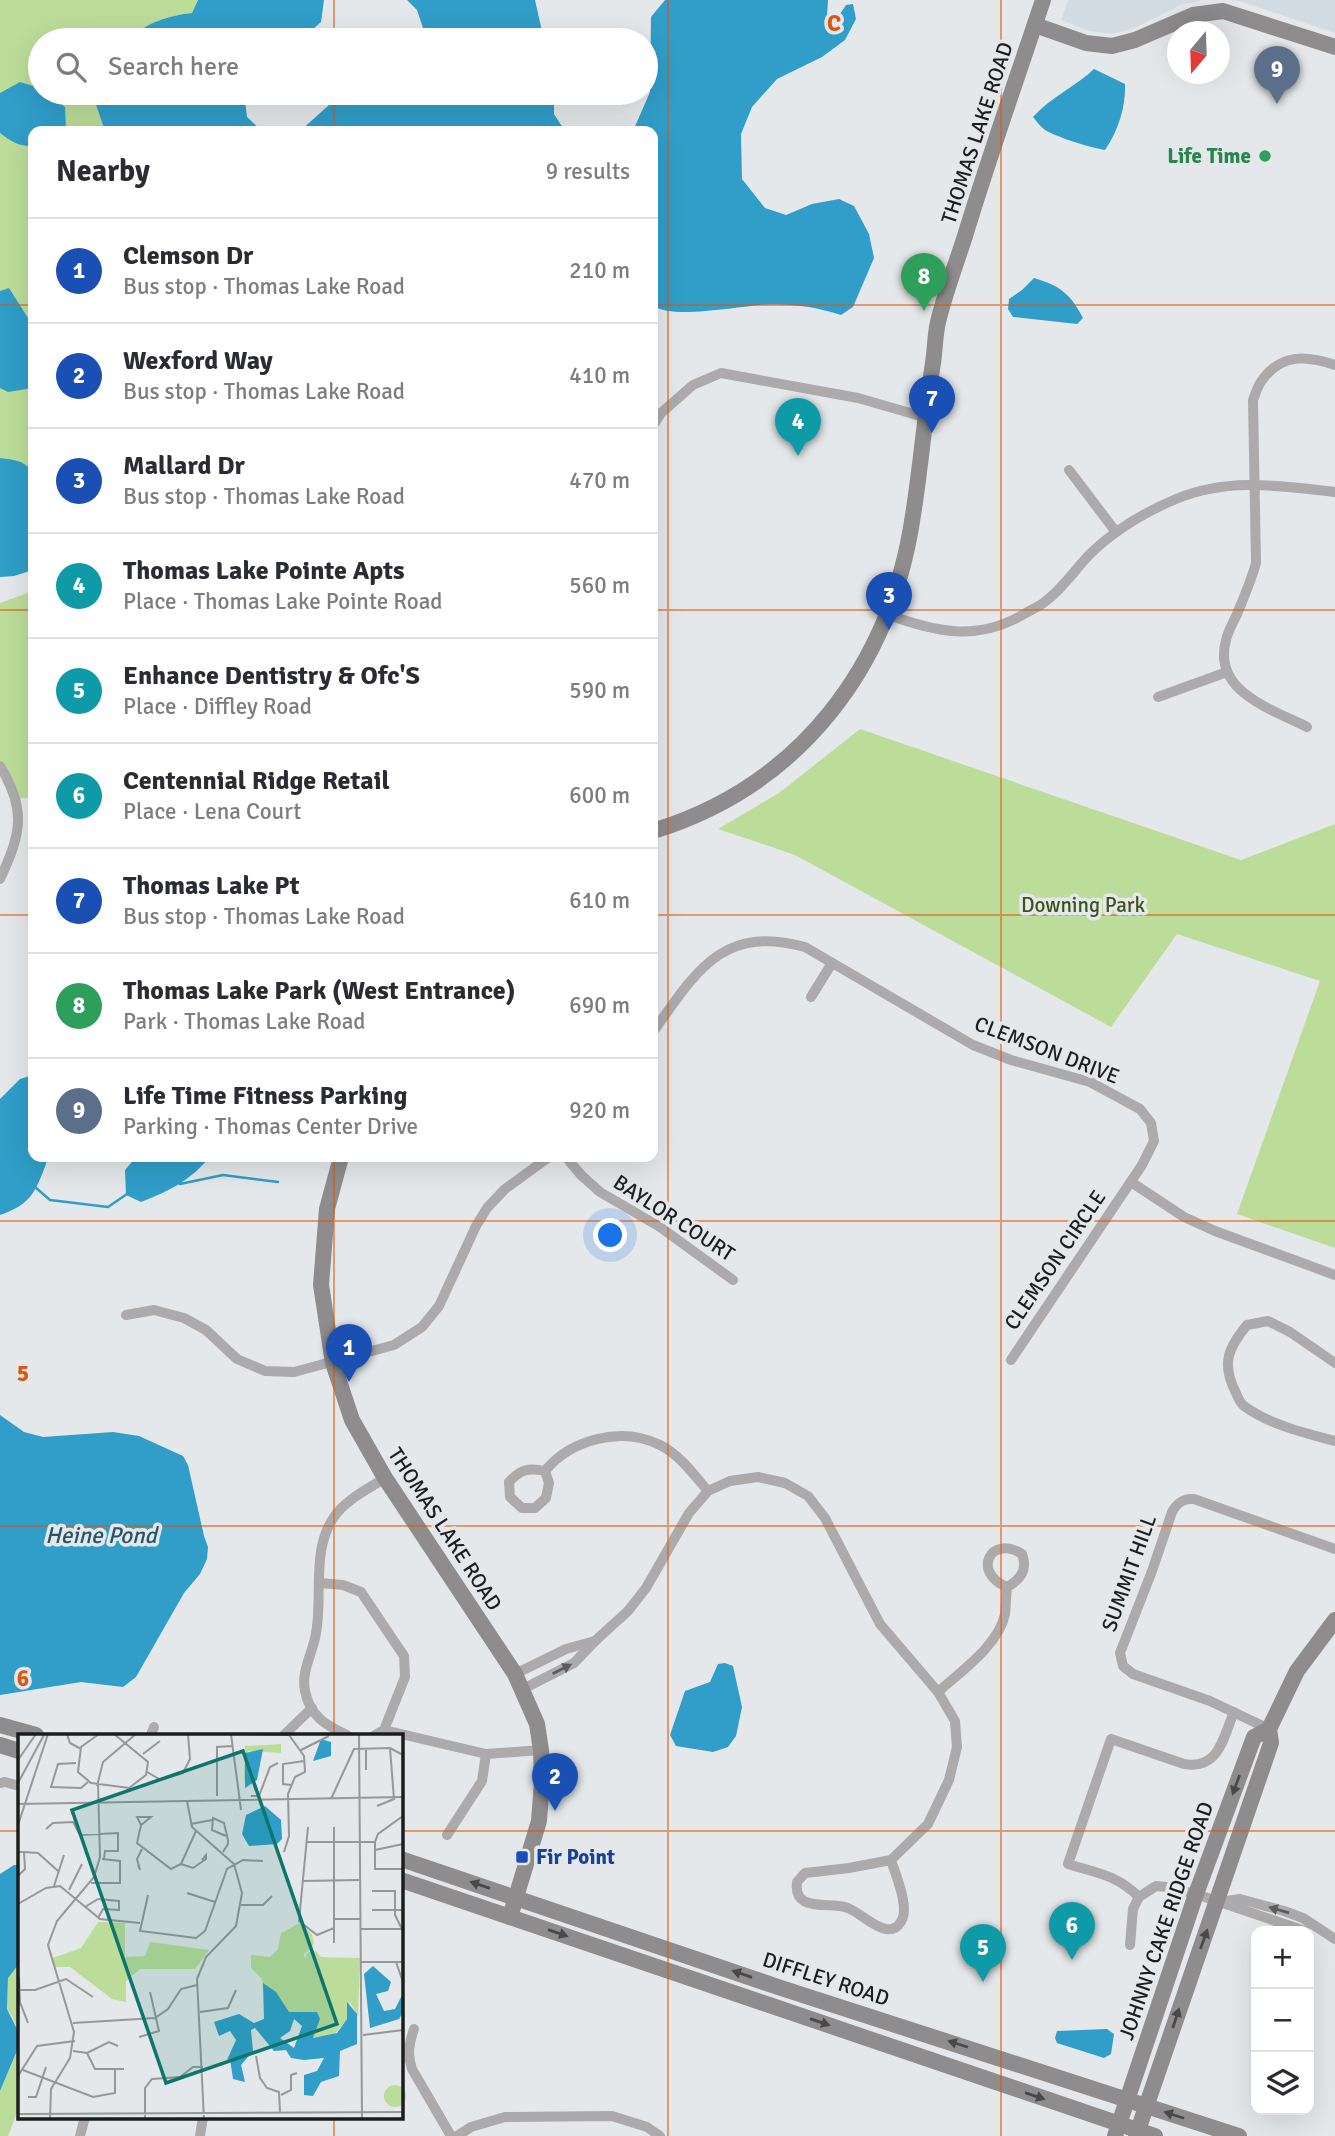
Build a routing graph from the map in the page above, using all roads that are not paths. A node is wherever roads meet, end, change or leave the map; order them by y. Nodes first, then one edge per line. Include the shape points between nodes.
1 (1043, 0) edge
2 (1035, 25) junction
3 (1335, 47) edge
4 (1335, 365) edge
5 (924, 417) junction
6 (658, 418) edge
7 (1069, 470) dead end
8 (1254, 484) junction
9 (1335, 492) edge
10 (1116, 532) junction
11 (886, 614) junction
12 (1227, 672) junction
13 (1158, 697) dead end
14 (1307, 727) dead end
15 (0, 765) edge
16 (658, 829) edge
17 (0, 879) edge
18 (832, 963) junction
19 (811, 997) dead end
20 (658, 1025) edge
21 (340, 1162) edge
22 (542, 1162) edge
23 (570, 1162) edge
24 (1131, 1182) junction
25 (1335, 1275) edge
26 (733, 1280) dead end
27 (125, 1315) dead end
28 (1011, 1360) dead end
29 (333, 1363) junction
30 (1335, 1363) edge
31 (1335, 1441) edge
32 (545, 1471) dead end
33 (385, 1478) junction
34 (708, 1491) junction
35 (1335, 1549) edge
36 (320, 1583) junction
37 (1007, 1587) dead end
38 (1335, 1620) edge
39 (595, 1641) junction
40 (515, 1674) junction
41 (523, 1689) junction
42 (938, 1692) junction
43 (312, 1708) junction
44 (1234, 1712) junction
45 (0, 1725) edge
46 (1269, 1729) junction
47 (379, 1733) edge
48 (32, 1734) edge
49 (285, 1734) edge
50 (345, 1734) edge
51 (402, 1738) edge
52 (0, 1745) edge
53 (541, 1750) junction
54 (18, 1751) edge
55 (486, 1754) junction
56 (0, 1783) edge
57 (18, 1786) edge
58 (447, 1835) dead end
59 (402, 1858) edge
60 (891, 1860) junction
61 (402, 1880) edge
62 (1196, 1894) junction
63 (1139, 1896) junction
64 (516, 1897) junction
65 (1217, 1903) junction
66 (510, 1917) junction
67 (1288, 1926) edge
68 (1314, 1934) edge
69 (1335, 1940) edge
70 (1130, 1945) dead end
71 (414, 2029) dead end
72 (1127, 2100) junction
73 (1146, 2106) junction
74 (85, 2118) edge
75 (204, 2118) edge
76 (1117, 2130) edge
77 (1137, 2133) edge
78 (80, 2136) edge
79 (200, 2136) edge
80 (454, 2136) edge
81 (660, 2136) edge
82 (1155, 2136) edge
83 (1240, 2136) edge

1 - 2 street, THOMAS LAKE ROAD
2 - 3 street via 1086,43 1112,46 1193,15 1223,11
2 - 5 street, THOMAS LAKE ROAD via 938,322
4 - 8 street via 1296,358 1278,365 1262,379 1253,400
5 - 6 street via 859,398 721,373 693,385
5 - 11 street, THOMAS LAKE ROAD via 913,517
7 - 10 street
8 - 9 street
8 - 10 street via 1179,498
8 - 12 street via 1255,563 1226,640
10 - 11 street via 1047,600 1007,624 949,632
11 - 16 street, THOMAS LAKE ROAD via 847,691 791,755 716,807
12 - 13 street
12 - 14 street via 1248,698
15 - 17 street via 19,810 15,847
18 - 19 street
18 - 20 street, CLEMSON DRIVE via 781,940 755,940 730,947 698,971
18 - 24 street, CLEMSON DRIVE via 973,1045 1090,1083 1140,1109 1151,1123 1154,1141
21 - 29 street, THOMAS LAKE ROAD via 327,1209 321,1285
22 - 29 street via 487,1208 439,1306 422,1327 394,1345
23 - 26 street, BAYLOR COURT via 600,1192 660,1227
24 - 25 street via 1184,1217
24 - 28 street, CLEMSON CIRCLE
27 - 29 street via 154,1310 184,1318 206,1330 237,1359 265,1371 294,1373
29 - 33 street, THOMAS LAKE ROAD via 352,1420
30 - 31 street via 1268,1321 1247,1325 1234,1340 1227,1359 1230,1383 1242,1405 1285,1427
32 - 34 street via 570,1448 600,1438 631,1436 660,1445 683,1462
33 - 36 street via 333,1518 321,1547
33 - 40 street, THOMAS LAKE ROAD
34 - 39 street via 689,1513 646,1588
34 - 42 street via 730,1481 758,1477 785,1482 808,1496 825,1518 880,1624
35 - 44 street, SUMMIT HILL via 1194,1499 1175,1505 1121,1660 1133,1674
36 - 43 street via 317,1633 304,1675
36 - 47 street via 361,1592 404,1656 405,1676
37 - 42 street via 999,1632
38 - 46 street, JOHNNY CAKE RIDGE ROAD via 1297,1671
39 - 40 street via 566,1648
41 -> 39 street via 574,1664
40 - 41 street, THOMAS LAKE ROAD
41 - 53 street, THOMAS LAKE ROAD via 537,1724
42 - 60 street via 955,1721 957,1747 949,1780 928,1824
43 - 49 street
43 - 50 street via 320,1722
44 - 46 street, SUMMIT HILL
44 - 63 street via 1217,1754 1194,1765 1111,1739 1068,1864 1116,1878
45 - 48 street
46 -> 62 street, JOHNNY CAKE RIDGE ROAD via 1254,1737
46 - 65 street, JOHNNY CAKE RIDGE ROAD via 1271,1743
51 - 55 street
52 - 54 street
53 - 55 street
53 - 64 street, THOMAS LAKE ROAD via 539,1821
55 - 58 street via 482,1781
56 - 57 street
64 -> 59 street, DIFFLEY ROAD
60 - 60 street via 905,1907 895,1928 881,1928 850,1909 803,1900 796,1888 805,1873
61 - 66 street, DIFFLEY ROAD
62 - 63 street via 1156,1886
62 - 65 street
62 - 72 street, JOHNNY CAKE RIDGE ROAD
63 - 70 street via 1133,1909
64 - 66 street, THOMAS LAKE ROAD
72 -> 64 street, DIFFLEY ROAD
65 - 67 street
69 -> 65 street via 1284,1911 1240,1899
73 -> 65 street, JOHNNY CAKE RIDGE ROAD
66 -> 76 street, DIFFLEY ROAD
68 - 69 street
71 - 80 street via 408,2058 412,2069
72 - 73 street, DIFFLEY ROAD
72 - 76 street, JOHNNY CAKE RIDGE ROAD
73 - 77 street, JOHNNY CAKE RIDGE ROAD
83 -> 73 street, DIFFLEY ROAD
74 - 78 street
75 - 79 street
76 - 77 street, DIFFLEY ROAD
77 - 82 street, DIFFLEY ROAD
80 - 81 street via 505,2117 612,2116

